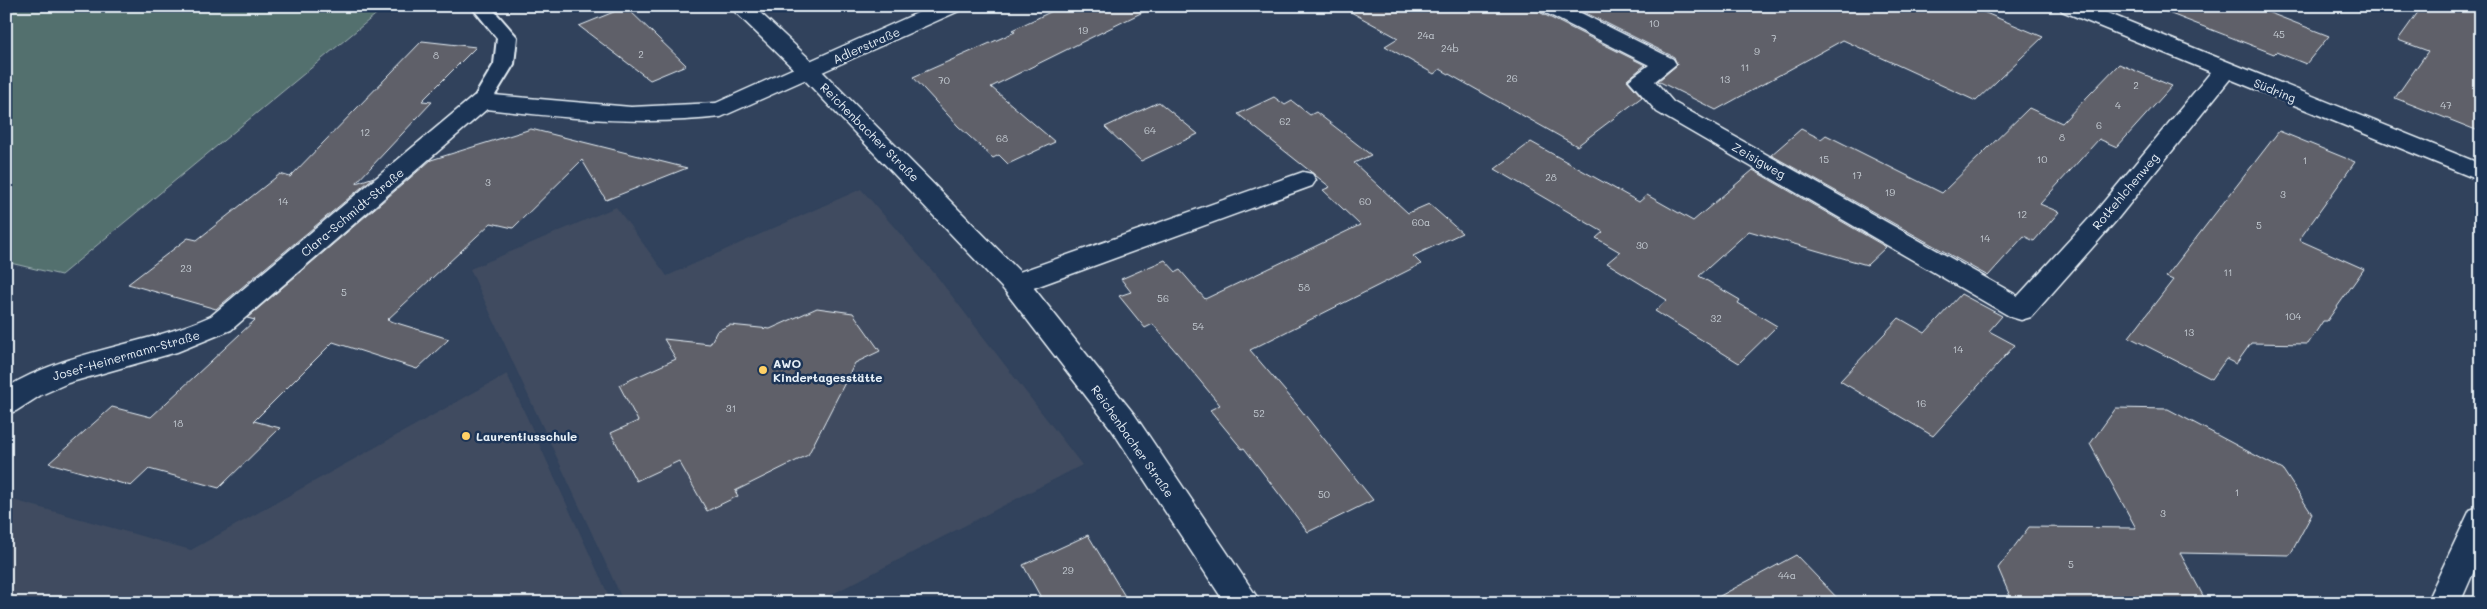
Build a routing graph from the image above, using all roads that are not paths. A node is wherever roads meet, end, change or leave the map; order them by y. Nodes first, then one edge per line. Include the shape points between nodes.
1 (480, 6) edge
2 (740, 6) edge
3 (951, 6) edge
4 (1550, 6) edge
5 (2070, 6) edge
6 (2225, 70) junction
7 (810, 71) junction
8 (482, 100) junction
9 (2481, 173) edge
10 (1303, 180) dead end
11 (1015, 284) junction
12 (2021, 310) joint
13 (221, 323) joint
14 (6, 403) edge
15 (2481, 519) edge
16 (1244, 603) edge
17 (2443, 603) edge

1 - 8 lane, Clara-Schmidt-Straße via 507,37 504,64
2 - 7 street, Reichenbacher Straße
3 - 7 street, Adlerstraße
4 - 12 street, Zeisigweg via 1665,64 1641,80 1665,107
5 - 6 street, Südring
6 - 9 street, Südring
6 - 12 street, Rotkehlchenweg via 2106,216
7 - 8 street via 721,110 684,116 595,114
7 - 11 street, Reichenbacher Straße
8 - 13 street, Clara-Schmidt-Straße
10 - 11 street
11 - 16 street, Reichenbacher Straße via 1123,422
13 - 14 street, Josef-Heinermann-Straße via 180,341 71,368 41,380
15 - 17 street

